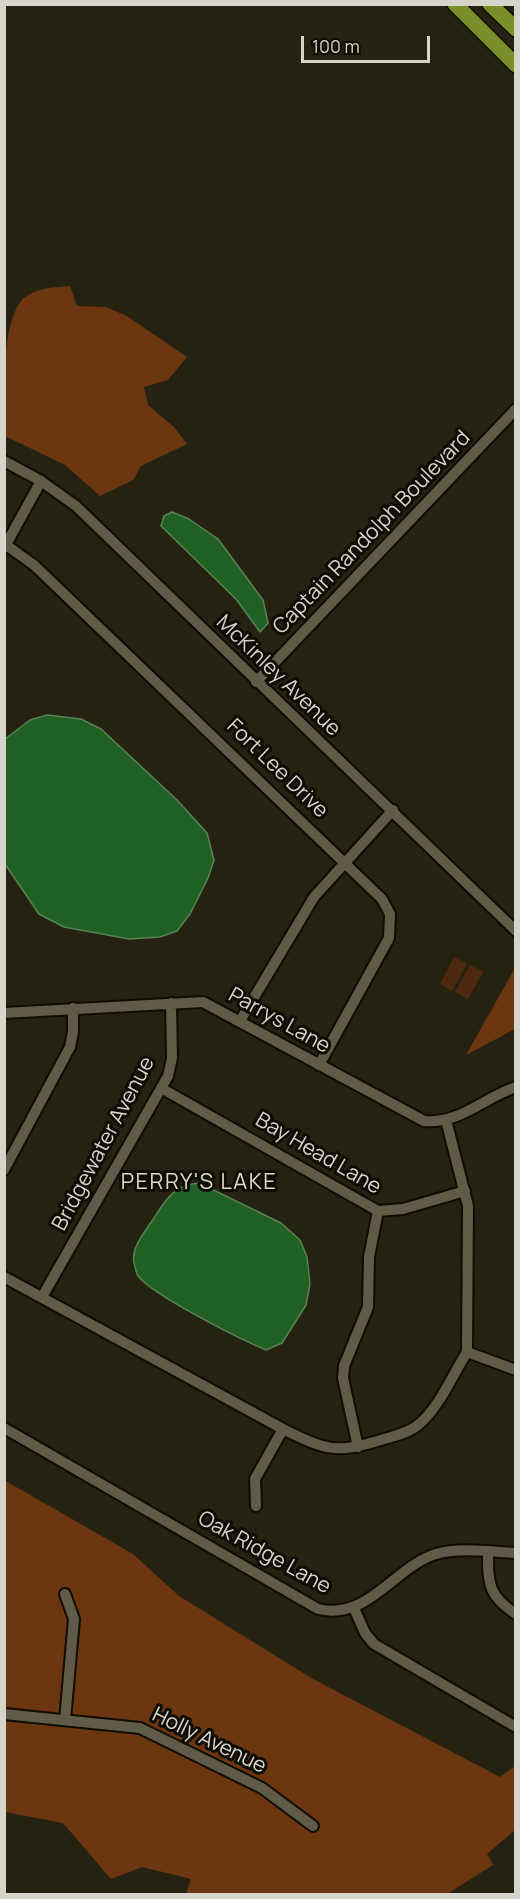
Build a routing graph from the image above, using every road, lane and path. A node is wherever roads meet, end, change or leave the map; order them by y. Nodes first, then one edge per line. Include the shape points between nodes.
1 (455, 4) edge
2 (490, 4) edge
3 (516, 29) edge
4 (516, 65) edge
5 (516, 409) edge
6 (4, 461) edge
7 (41, 481) junction
8 (5, 546) edge
9 (256, 682) junction
10 (393, 810) junction
11 (346, 862) junction
12 (516, 931) edge
13 (171, 1003) junction
14 (74, 1008) junction
15 (4, 1013) edge
16 (240, 1021) junction
17 (319, 1065) junction
18 (516, 1087) edge
19 (161, 1088) junction
20 (446, 1120) junction
21 (4, 1170) edge
22 (465, 1191) junction
23 (378, 1211) junction
24 (4, 1278) edge
25 (42, 1297) junction
26 (466, 1352) junction
27 (516, 1370) edge
28 (4, 1428) edge
29 (283, 1429) junction
30 (358, 1447) junction
31 (256, 1506) dead end
32 (488, 1552) junction
33 (516, 1553) edge
34 (65, 1594) dead end
35 (354, 1608) junction
36 (516, 1614) edge
37 (4, 1714) edge
38 (65, 1720) junction
39 (516, 1727) edge
40 (313, 1826) dead end

1 - 4 highway
2 - 3 highway
5 - 9 street, Captain Randolph Boulevard
6 - 7 street, McKinley Avenue
7 - 8 street
7 - 9 street, McKinley Avenue via 76,506
8 - 11 street, Fort Lee Drive via 34,565
9 - 10 street, McKinley Avenue
10 - 11 street
10 - 12 street, McKinley Avenue
11 - 16 street via 303,913
11 - 17 street, Fort Lee Drive via 382,899 390,914 389,938
13 - 14 street, Parrys Lane
13 - 16 street, Parrys Lane via 203,1002
13 - 19 street, Bridgewater Avenue via 172,1058
14 - 15 street, Parrys Lane
14 - 21 street via 70,1047
16 - 17 street, Parrys Lane
17 - 20 street, Parrys Lane via 424,1121
18 - 20 street
19 - 23 street, Bay Head Lane
19 - 25 street, Bridgewater Avenue
20 - 22 street
22 - 23 street, Bay Head Lane via 403,1209
22 - 26 street
23 - 30 street via 369,1257 368,1307 344,1366 343,1378
24 - 25 street
25 - 29 street
26 - 27 street
26 - 30 street via 430,1413 417,1426
28 - 35 street, Oak Ridge Lane via 312,1606 331,1611
29 - 30 street via 323,1448
29 - 31 street via 255,1479
32 - 33 street, Oak Ridge Lane
32 - 35 street, Oak Ridge Lane via 448,1552 428,1557
32 - 36 street via 491,1588 498,1601
34 - 38 street via 74,1619
35 - 39 street via 374,1644
37 - 38 street, Holly Avenue
38 - 40 street, Holly Avenue via 128,1725 158,1735 262,1788

